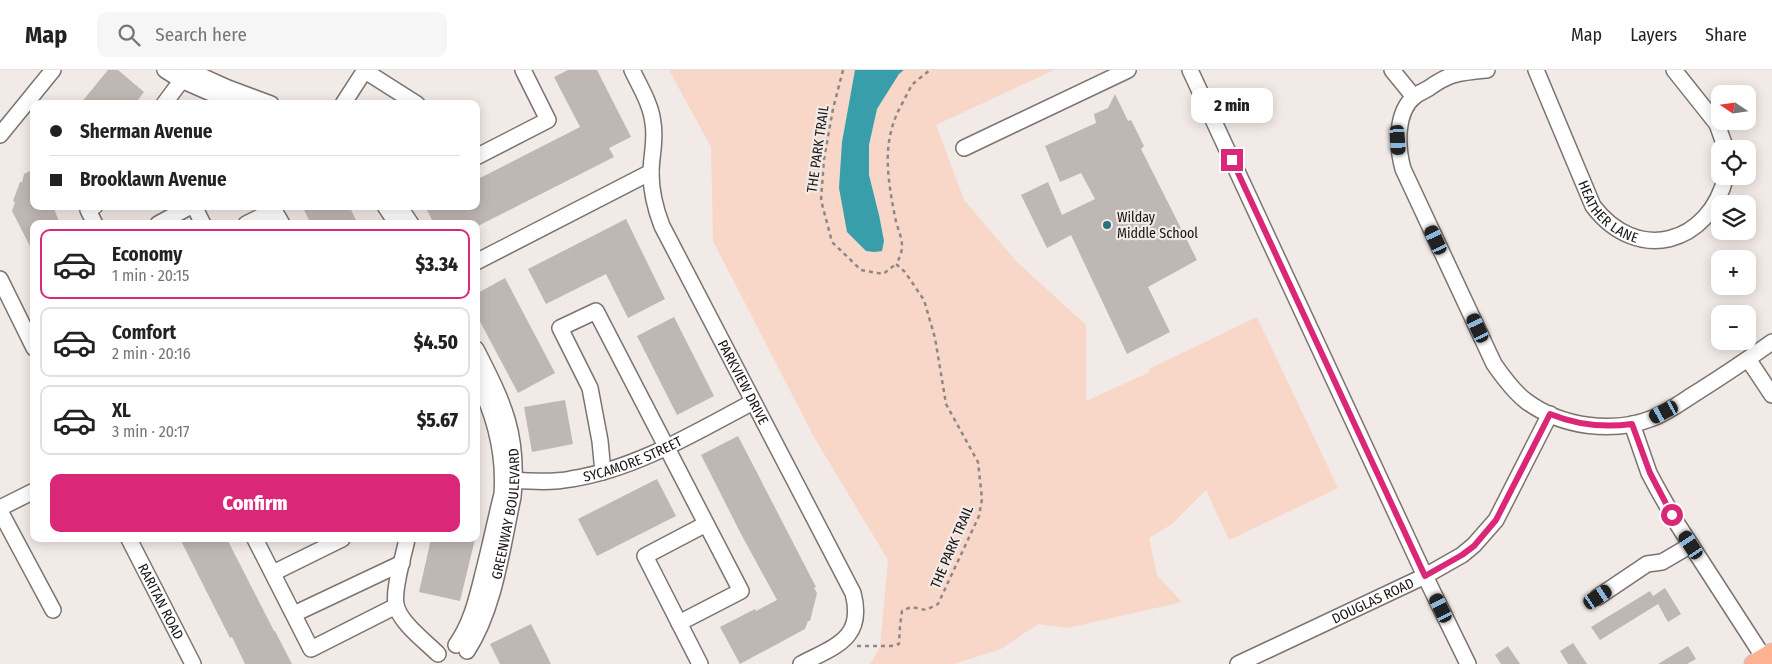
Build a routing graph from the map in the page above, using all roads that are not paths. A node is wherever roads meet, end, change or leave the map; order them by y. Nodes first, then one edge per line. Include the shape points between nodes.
1 (53, 70) edge
2 (165, 70) edge
3 (365, 70) edge
4 (523, 70) edge
5 (632, 70) edge
6 (1128, 70) edge
7 (1190, 70) edge
8 (1392, 70) edge
9 (1487, 70) edge
10 (1536, 70) edge
11 (1674, 70) edge
12 (187, 73) edge
13 (1414, 96) junction
14 (167, 100) edge
15 (230, 100) edge
16 (260, 100) edge
17 (346, 100) edge
18 (412, 100) edge
19 (0, 135) edge
20 (1723, 140) edge
21 (964, 148) dead end
22 (480, 155) edge
23 (651, 172) junction
24 (1724, 185) edge
25 (184, 210) edge
26 (274, 210) edge
27 (166, 220) edge
28 (254, 220) edge
29 (480, 260) edge
30 (0, 279) edge
31 (30, 340) edge
32 (1772, 342) edge
33 (480, 357) edge
34 (1748, 359) junction
35 (480, 387) edge
36 (1772, 395) edge
37 (754, 402) junction
38 (1550, 414) junction
39 (1632, 424) junction
40 (666, 446) junction
41 (602, 472) junction
42 (509, 480) junction
43 (30, 493) edge
44 (0, 509) edge
45 (706, 524) junction
46 (131, 542) edge
47 (257, 542) edge
48 (336, 542) edge
49 (407, 542) edge
50 (1691, 545) junction
51 (402, 563) junction
52 (273, 573) junction
53 (1425, 576) junction
54 (1598, 597) dead end
55 (396, 606) junction
56 (52, 610) dead end
57 (294, 614) junction
58 (679, 623) junction
59 (464, 653) edge
60 (1763, 658) edge
61 (438, 659) edge
62 (193, 664) edge
63 (700, 664) edge
64 (801, 664) edge
65 (1238, 664) edge
66 (1468, 664) edge

1 - 19 street
2 - 12 street
3 - 17 street
3 - 18 street
4 - 22 street via 548,120
5 - 23 street, PARKVIEW DRIVE via 650,108 654,125
6 - 21 street
7 - 53 street
8 - 13 street
9 - 13 street via 1454,75
10 - 24 street, HEATHER LANE via 1593,206 1602,218 1620,231 1640,238 1663,240 1677,236 1704,219
11 - 20 street via 1717,124
12 - 14 street
12 - 15 street
12 - 16 street
13 - 38 street via 1400,124 1398,140 1403,169 1494,364 1527,401
23 - 29 street
23 - 37 street, PARKVIEW DRIVE via 652,199 662,226
25 - 27 street
26 - 28 street
30 - 31 street
32 - 34 street
33 - 42 street, GREENWAY BOULEVARD via 508,417 513,439
34 - 36 street
34 - 39 street via 1675,407
35 - 42 street, GREENWAY BOULEVARD via 494,418
37 - 40 street, SYCAMORE STREET
37 - 64 street, PARKVIEW DRIVE via 853,593 857,607 848,637
38 - 39 street via 1589,426
38 - 53 street, DOUGLAS ROAD via 1496,520 1474,546
39 - 50 street via 1653,480
40 - 41 street, SYCAMORE STREET
40 - 41 street via 596,311 560,328 590,388
40 - 45 street
41 - 42 street, SYCAMORE STREET via 569,480
42 - 59 street, GREENWAY BOULEVARD via 513,497 491,596 484,619
43 - 44 street
44 - 56 street
45 - 58 street via 740,591
45 - 58 street via 645,556
46 - 62 street, RARITAN ROAD
47 - 52 street
48 - 52 street
49 - 51 street
50 - 54 street via 1662,562 1647,564
50 - 60 street
51 - 55 street via 395,595
51 - 57 street
52 - 57 street
53 - 65 street, DOUGLAS ROAD
53 - 66 street
55 - 57 street via 311,649
55 - 61 street via 408,626
58 - 63 street
59 - 61 street via 446,646

